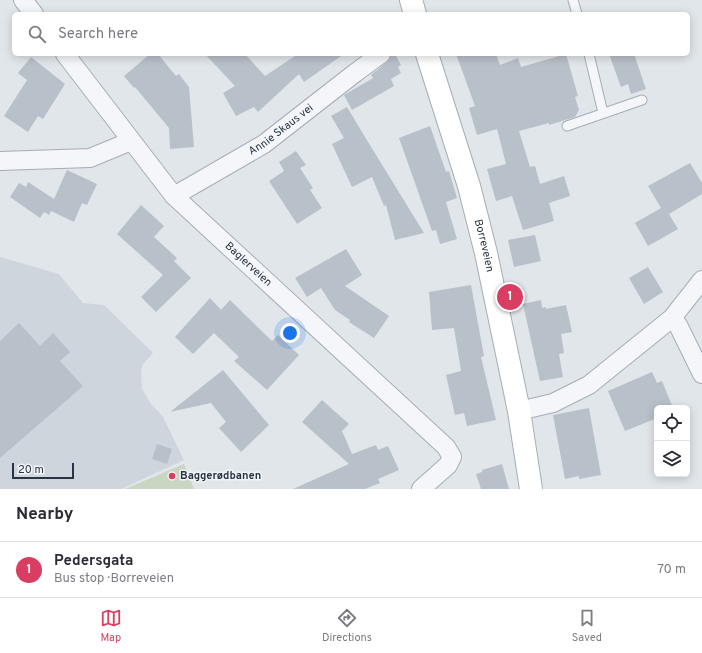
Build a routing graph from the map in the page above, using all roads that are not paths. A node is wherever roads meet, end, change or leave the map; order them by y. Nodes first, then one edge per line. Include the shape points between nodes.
1 (23, 0) edge
2 (411, 0) edge
3 (573, 0) edge
4 (32, 12) edge
5 (414, 12) edge
6 (576, 12) edge
7 (66, 56) edge
8 (378, 56) edge
9 (428, 56) edge
10 (589, 56) edge
11 (642, 100) dead end
12 (603, 113) junction
13 (567, 126) dead end
14 (131, 141) junction
15 (0, 161) edge
16 (174, 196) junction
17 (702, 280) edge
18 (672, 318) junction
19 (702, 374) edge
20 (519, 412) junction
21 (421, 489) edge
22 (531, 489) edge

1 - 4 street
2 - 5 main road
3 - 6 lane
7 - 14 street, Baglerveien
8 - 16 street, Annie Skaus vei via 264,144
9 - 20 main road, Borreveien via 469,186
10 - 12 lane
11 - 12 lane
12 - 13 lane
14 - 15 street via 90,158
14 - 16 street, Baglerveien
16 - 21 street, Baglerveien via 446,447 452,457 448,465
17 - 18 street
18 - 19 street
18 - 20 street via 589,385 553,403
20 - 22 main road, Borreveien

